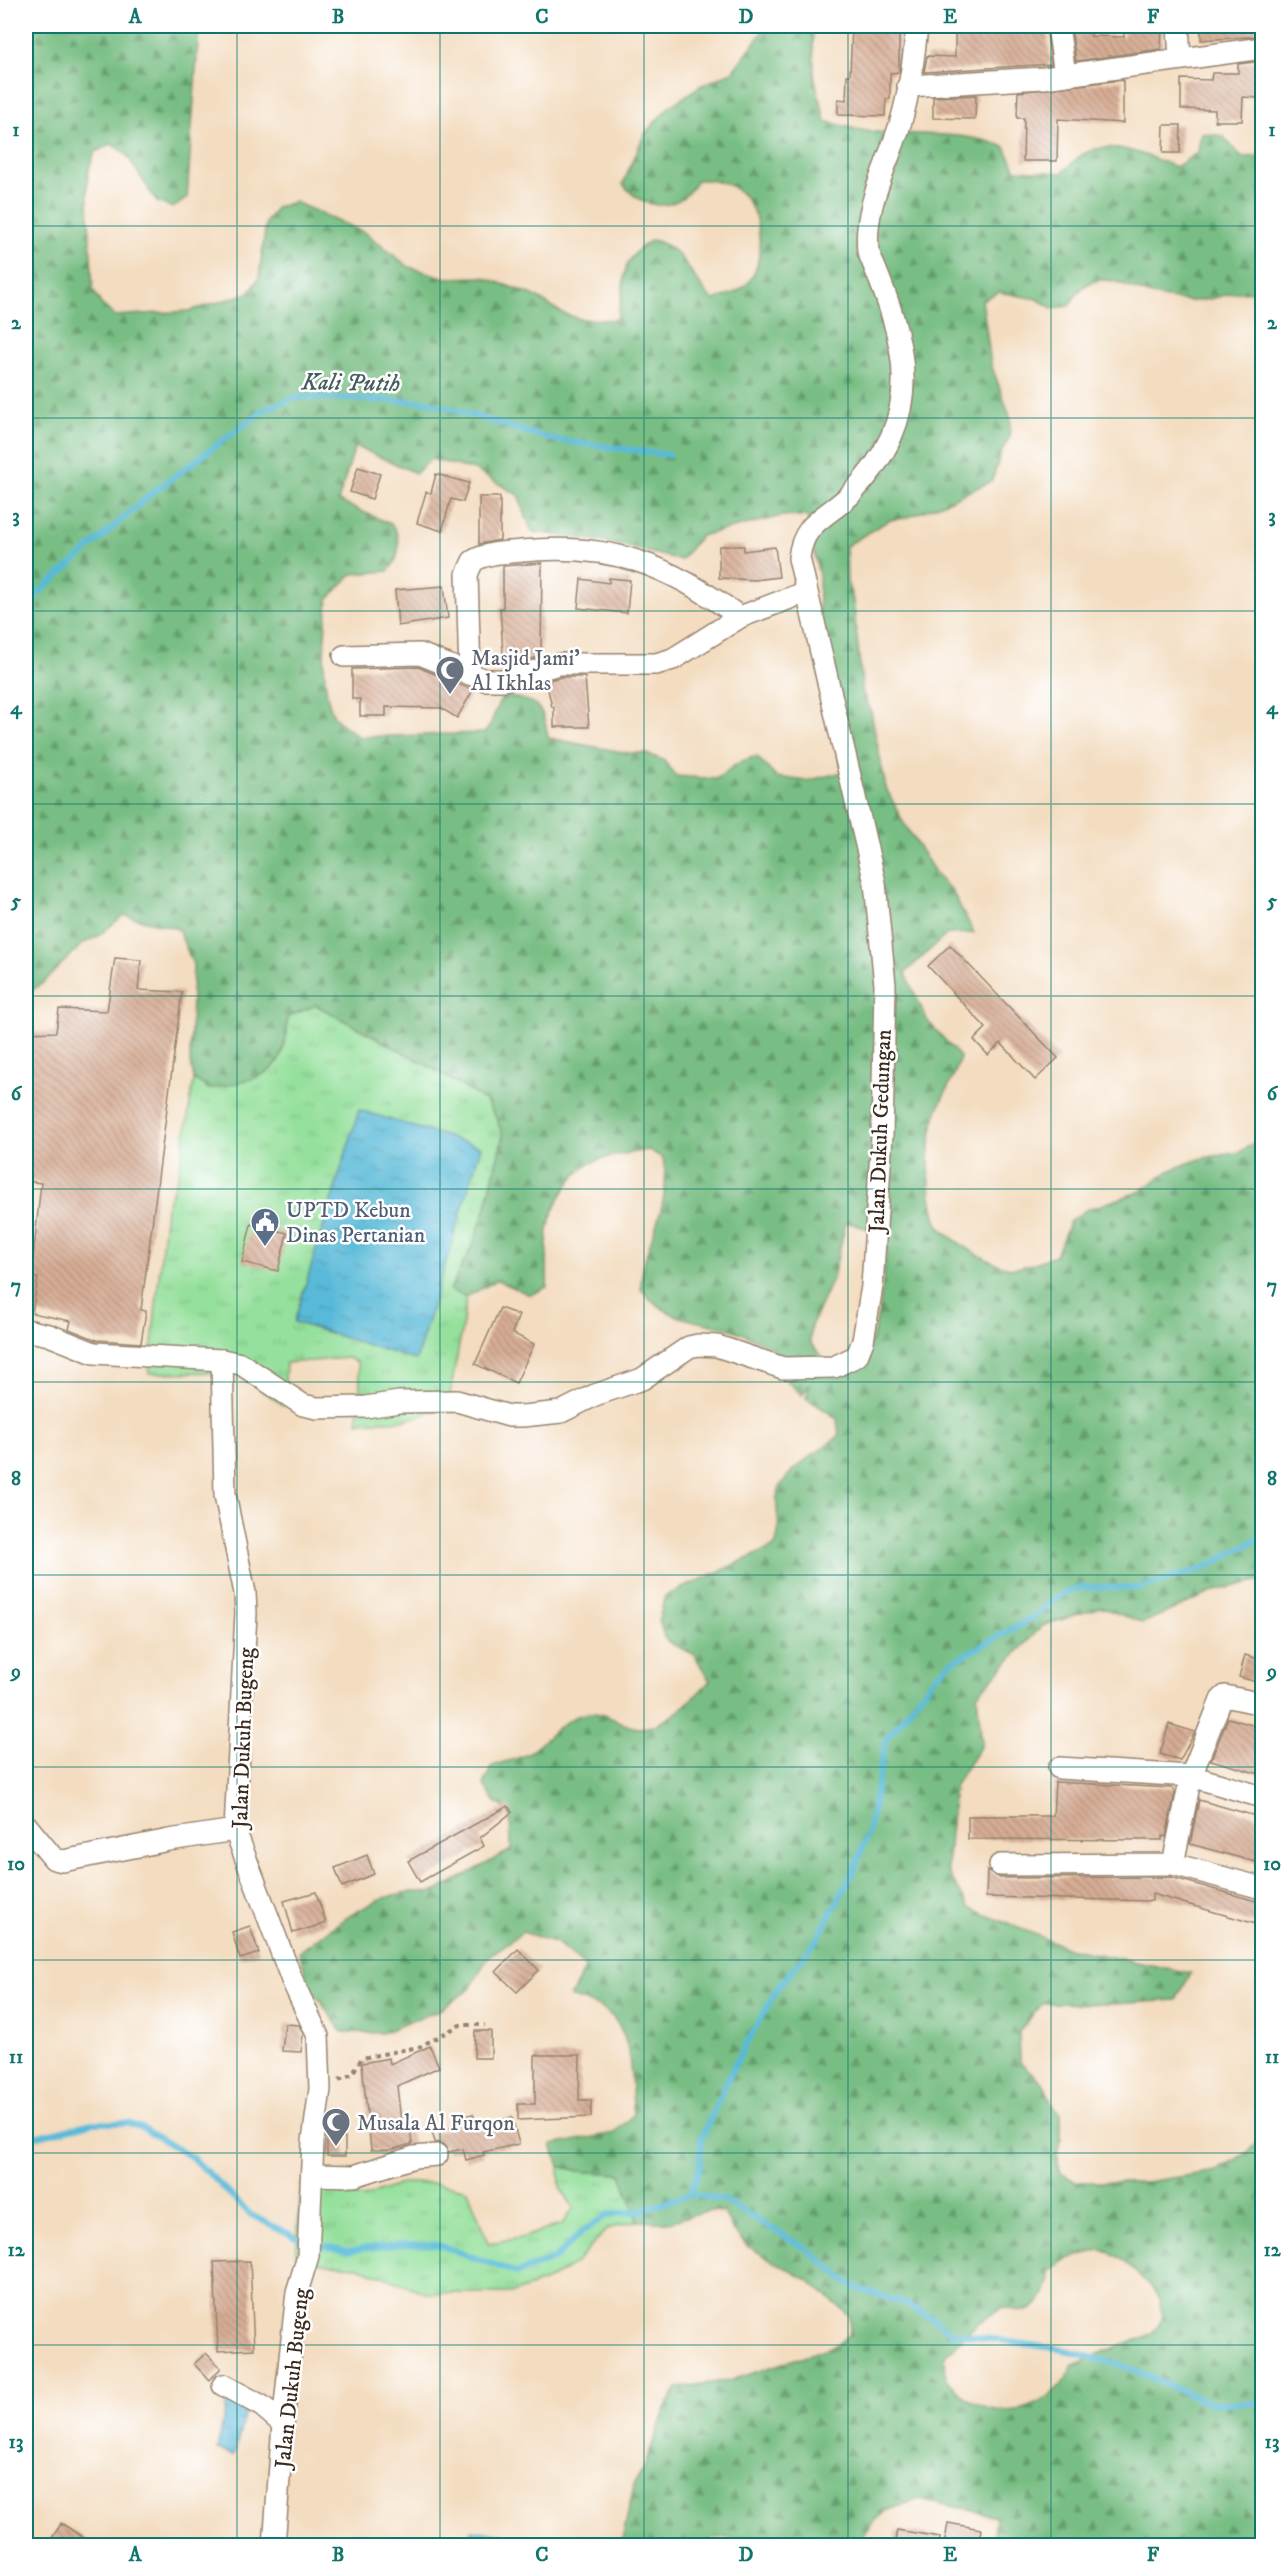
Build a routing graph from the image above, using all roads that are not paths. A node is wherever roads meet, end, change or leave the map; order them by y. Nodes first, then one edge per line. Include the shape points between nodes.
1 (917, 26) edge
2 (1058, 26) edge
3 (1178, 26) edge
4 (1263, 48) edge
5 (1180, 59) junction
6 (1065, 75) junction
7 (908, 86) junction
8 (806, 592) junction
9 (740, 616) junction
10 (344, 656) dead end
11 (470, 674) junction
12 (26, 1330) edge
13 (222, 1360) junction
14 (1263, 1704) edge
15 (1059, 1768) dead end
16 (1191, 1776) junction
17 (1263, 1797) edge
18 (26, 1825) edge
19 (235, 1830) junction
20 (1173, 1864) junction
21 (1000, 1865) dead end
22 (1263, 1888) edge
23 (437, 2155) dead end
24 (312, 2175) junction
25 (224, 2385) dead end
26 (283, 2424) junction
27 (274, 2546) edge

1 - 7 street, Jalan Dukuh Gedungan
2 - 6 street
3 - 5 street
4 - 5 street
5 - 6 street
6 - 7 street
7 - 8 street, Jalan Dukuh Gedungan via 902,120 877,188 866,239 898,331 905,369 902,403 893,433 873,467 848,497 812,525 802,539 800,558
8 - 9 street
8 - 13 street, Jalan Dukuh Gedungan via 828,671 875,883 885,985 882,1136 872,1286 857,1356 834,1367 783,1368 717,1346 698,1345 642,1379 561,1412 538,1416 509,1416 457,1401 317,1408 303,1405 241,1364
9 - 11 street via 673,659 656,664 559,663 504,680 485,680
9 - 11 street via 653,566 609,552 567,548 494,554 473,561 467,574
10 - 11 street via 420,654
12 - 13 street, Jalan Dukuh Gedungan via 94,1353
13 - 19 street, Jalan Dukuh Bugeng via 225,1495 246,1613
14 - 16 street via 1225,1696
15 - 16 street
16 - 17 street
16 - 20 street
18 - 19 street via 54,1859 63,1861
19 - 24 street, Jalan Dukuh Bugeng via 292,1980 318,2036 320,2089
20 - 21 street
20 - 22 street
23 - 24 street via 414,2157 354,2176
24 - 26 street, Jalan Dukuh Bugeng via 308,2256 297,2292
25 - 26 street via 262,2406
26 - 27 street, Jalan Dukuh Bugeng

